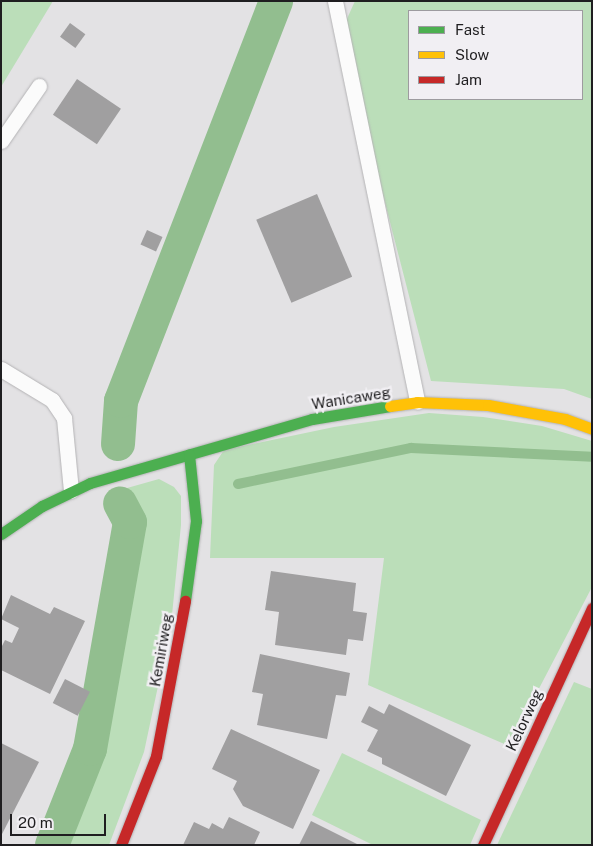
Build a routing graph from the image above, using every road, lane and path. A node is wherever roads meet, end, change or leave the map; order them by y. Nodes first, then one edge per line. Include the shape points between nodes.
1 (334, 2) edge
2 (38, 86) dead end
3 (1, 141) edge
4 (1, 369) edge
5 (417, 402) junction
6 (592, 429) edge
7 (189, 454) junction
8 (71, 491) junction
9 (1, 534) edge
10 (592, 608) edge
11 (121, 845) edge
12 (483, 845) edge

1 - 5 lane
2 - 3 lane
4 - 8 lane via 52,400 64,418
5 - 6 street, Wanicaweg via 488,406 565,419
5 - 7 street, Wanicaweg via 312,419
7 - 8 street, Wanicaweg
7 - 11 street, Kemiriweg via 196,521 180,641 156,756
8 - 9 street, Wanicaweg
10 - 12 street, Kelorweg

